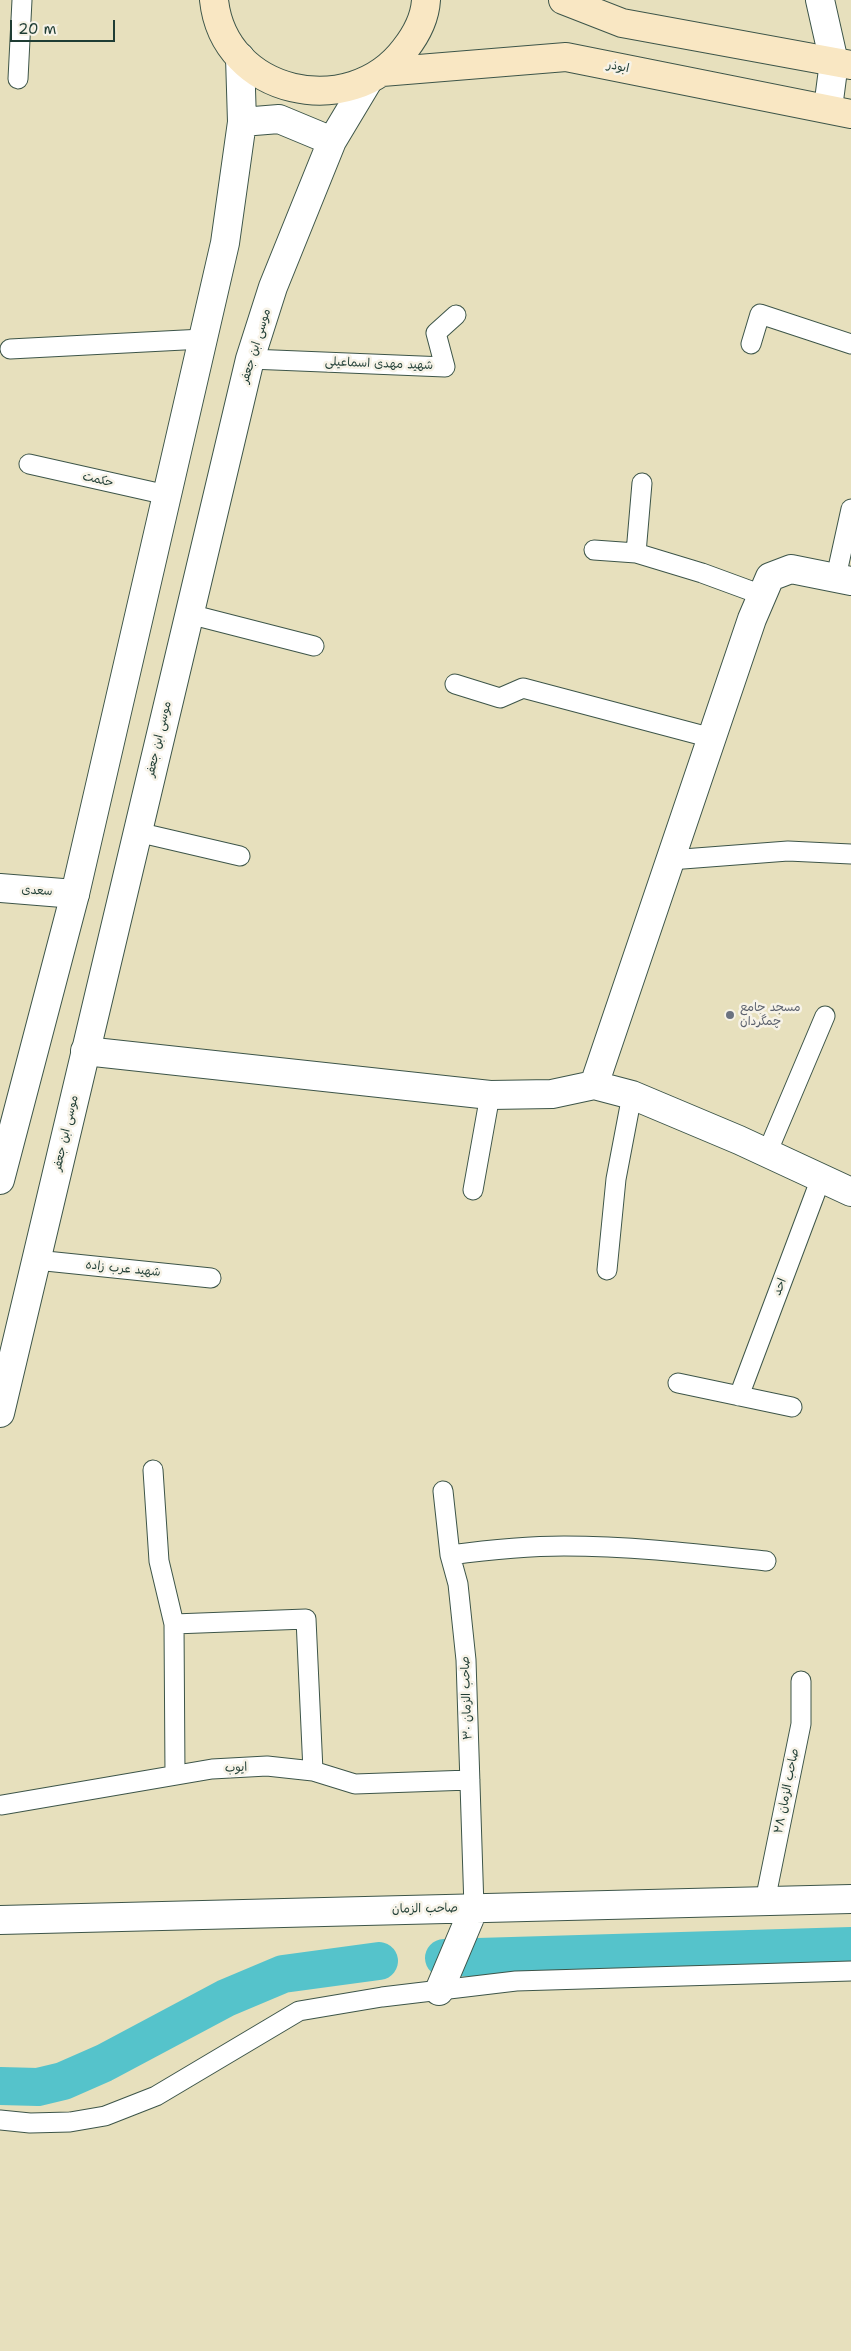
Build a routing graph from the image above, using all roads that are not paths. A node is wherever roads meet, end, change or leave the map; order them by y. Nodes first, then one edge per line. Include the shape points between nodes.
1 (22, 0) edge
2 (214, 0) edge
3 (426, 0) edge
4 (563, 0) edge
5 (820, 0) edge
6 (240, 57) junction
7 (843, 64) edge
8 (375, 76) junction
9 (18, 79) dead end
10 (839, 111) edge
11 (242, 122) junction
12 (332, 141) junction
13 (456, 315) dead end
14 (203, 339) junction
15 (750, 344) dead end
16 (851, 344) edge
17 (10, 349) dead end
18 (250, 359) junction
19 (29, 464) dead end
20 (642, 483) dead end
21 (167, 496) junction
22 (851, 509) edge
23 (594, 550) dead end
24 (636, 553) junction
25 (843, 579) edge
26 (762, 595) junction
27 (189, 614) junction
28 (314, 646) dead end
29 (455, 684) dead end
30 (712, 738) junction
31 (137, 832) junction
32 (851, 854) edge
33 (240, 856) dead end
34 (670, 860) junction
35 (0, 888) edge
36 (75, 894) junction
37 (825, 1016) dead end
38 (85, 1052) junction
39 (594, 1085) junction
40 (490, 1095) junction
41 (632, 1095) junction
42 (767, 1153) junction
43 (0, 1176) edge
44 (820, 1178) junction
45 (473, 1190) dead end
46 (851, 1192) edge
47 (36, 1260) junction
48 (607, 1270) dead end
49 (211, 1278) dead end
50 (678, 1383) dead end
51 (739, 1396) junction
52 (792, 1407) dead end
53 (0, 1413) edge
54 (153, 1470) dead end
55 (444, 1491) dead end
56 (450, 1555) junction
57 (766, 1561) dead end
58 (174, 1624) junction
59 (801, 1681) dead end
60 (312, 1771) junction
61 (175, 1775) junction
62 (470, 1780) junction
63 (2, 1804) dead end
64 (851, 1899) edge
65 (765, 1901) junction
66 (474, 1908) junction
67 (0, 1920) edge
68 (851, 1970) edge
69 (438, 1991) junction
70 (0, 2120) edge

1 - 9 lane
2 - 6 main road, ابوذر via 219,23
3 - 8 main road via 414,37 394,63
4 - 7 main road via 622,23
5 - 7 street
6 - 8 main road, ابوذر via 272,81 304,91 336,91
6 - 11 street
7 - 10 street
8 - 10 main road, ابوذر via 566,57
8 - 12 street, موسی ابن جعفر
11 - 12 street via 279,120
11 - 14 street via 225,244
12 - 18 street, موسی ابن جعفر via 273,287
13 - 18 lane, شهید مهدی اسماعیلی via 436,333 445,367
14 - 17 lane
14 - 21 street
15 - 16 lane via 760,314
18 - 27 street, موسی ابن جعفر
19 - 21 lane, حکمت
20 - 24 lane
21 - 36 street
22 - 25 lane
23 - 24 lane
24 - 26 lane
25 - 26 street via 791,569 770,577
26 - 30 street
27 - 28 lane
27 - 31 street, موسی ابن جعفر
29 - 30 lane via 500,698 523,688
30 - 34 street
31 - 33 lane
31 - 38 street, موسی ابن جعفر
32 - 34 lane via 788,851
34 - 39 street
35 - 36 street, سعدی
36 - 43 street
37 - 42 lane
38 - 40 street
38 - 47 street, موسی ابن جعفر
39 - 40 street via 552,1094
39 - 41 street
40 - 45 lane
41 - 42 street
41 - 48 lane via 616,1179
42 - 44 street
44 - 46 street
44 - 51 lane, احد
47 - 49 lane, شهید عرب زاده
47 - 53 street, موسی ابن جعفر
50 - 51 lane
51 - 52 lane
54 - 58 lane via 159,1561
55 - 56 lane, صاحب الزمان ۳۰
56 - 57 lane via 503,1548 564,1546 681,1552
56 - 62 lane, صاحب الزمان ۳۰ via 458,1584 466,1660
58 - 60 lane via 306,1619
58 - 61 lane
59 - 65 lane, صاحب الزمان ۲۸ via 801,1724
60 - 61 lane, ایوب via 267,1766
60 - 62 lane, ایوب via 355,1784
61 - 63 lane, ایوب
62 - 66 lane, صاحب الزمان ۳۰
64 - 65 street, صاحب الزمان
65 - 66 street, صاحب الزمان
66 - 67 street, صاحب الزمان
66 - 69 street
68 - 69 lane via 516,1980
69 - 70 lane via 299,2011 156,2096 105,2116 70,2122

